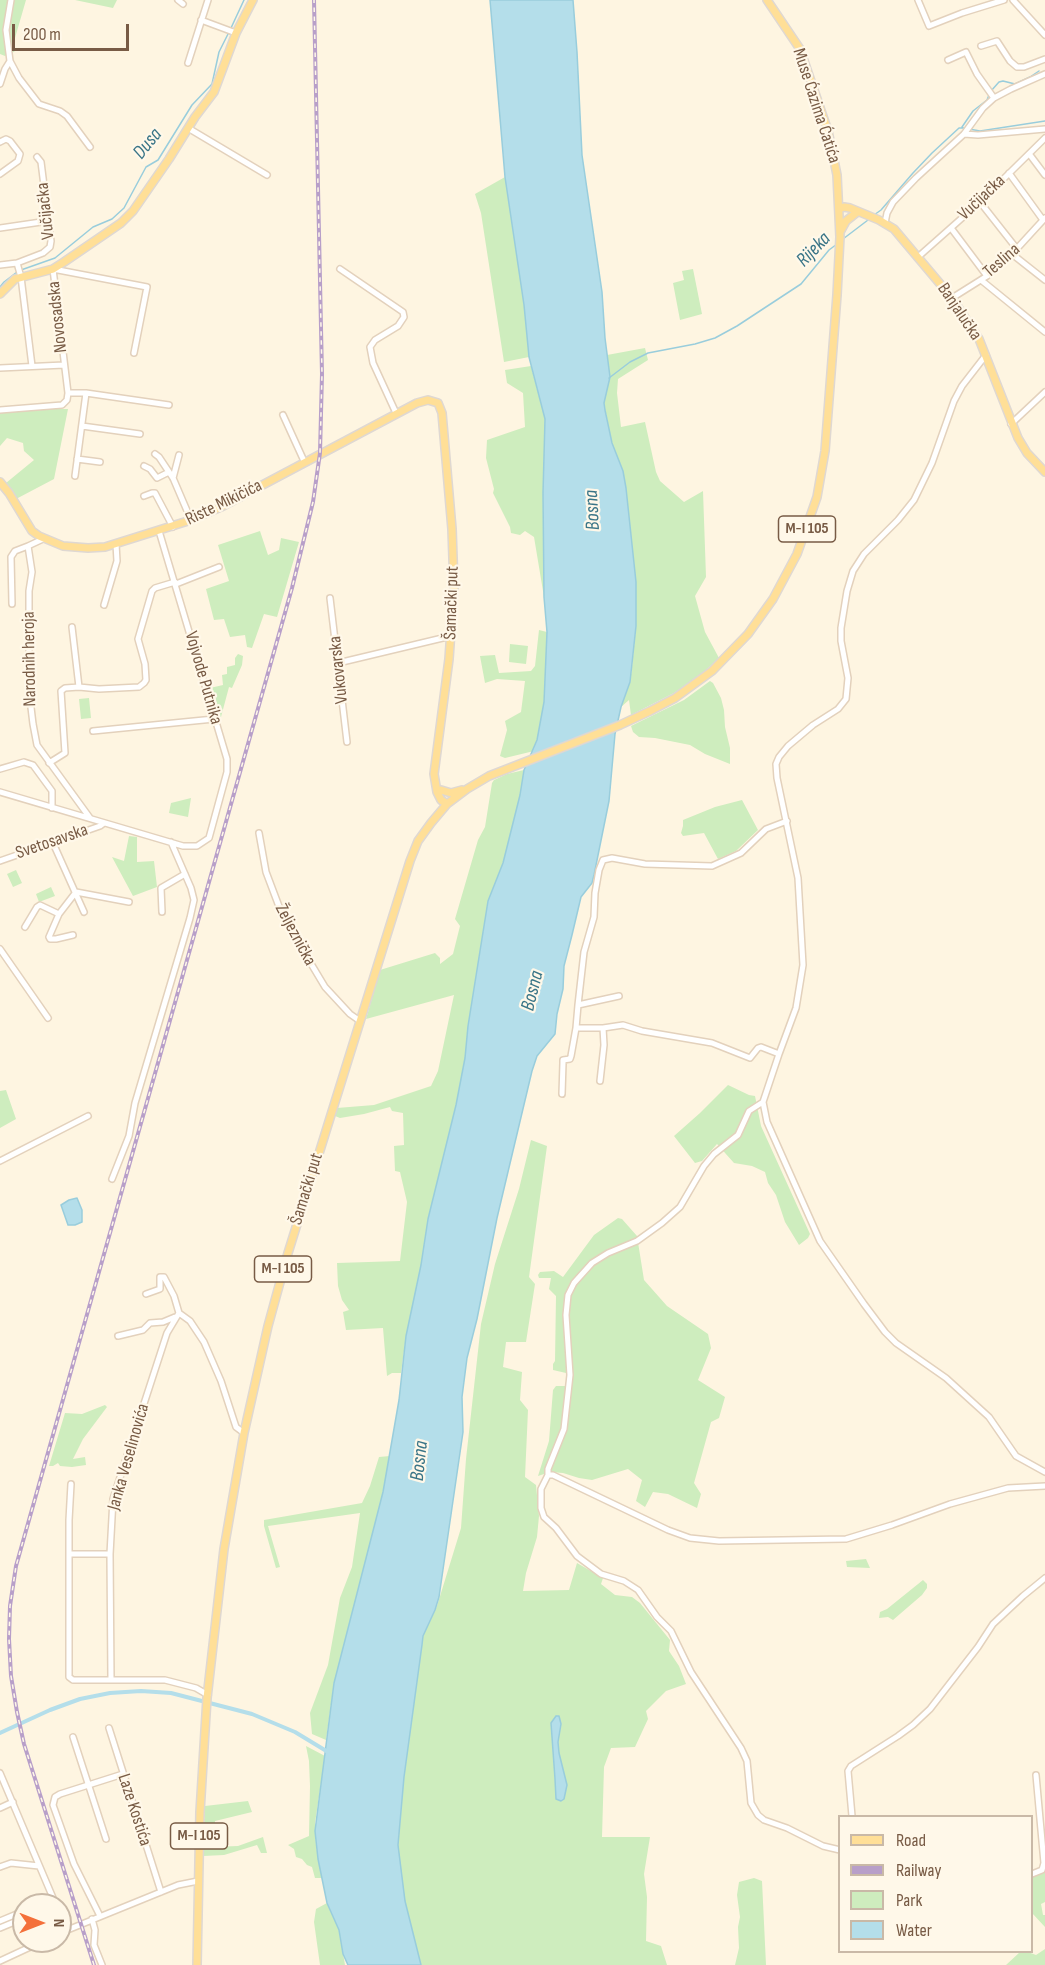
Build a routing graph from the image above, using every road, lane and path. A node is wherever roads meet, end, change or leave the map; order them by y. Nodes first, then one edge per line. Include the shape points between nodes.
1 (11, 0) edge
2 (207, 0) edge
3 (253, 0) edge
4 (767, 0) edge
5 (918, 0) edge
6 (1004, 0) edge
7 (1013, 0) edge
8 (201, 20) junction
9 (232, 31) junction
10 (1045, 35) edge
11 (981, 46) dead end
12 (1045, 59) edge
13 (948, 60) dead end
14 (10, 61) junction
15 (188, 63) dead end
16 (1045, 74) edge
17 (0, 84) edge
18 (991, 95) junction
19 (188, 128) junction
20 (1045, 129) edge
21 (964, 133) junction
22 (1045, 138) edge
23 (0, 142) edge
24 (90, 147) dead end
25 (1030, 155) junction
26 (37, 157) dead end
27 (1009, 173) junction
28 (0, 174) edge
29 (267, 175) dead end
30 (1045, 175) edge
31 (838, 191) junction
32 (980, 202) junction
33 (848, 207) junction
34 (839, 209) junction
35 (860, 214) junction
36 (48, 221) junction
37 (882, 221) junction
38 (1044, 222) edge
39 (0, 228) edge
40 (951, 228) junction
41 (840, 236) junction
42 (1017, 249) junction
43 (1012, 254) junction
44 (918, 257) junction
45 (17, 264) junction
46 (0, 265) edge
47 (53, 268) junction
48 (340, 268) dead end
49 (20, 276) junction
50 (987, 276) junction
51 (981, 280) junction
52 (1045, 280) edge
53 (0, 294) edge
54 (952, 298) junction
55 (1045, 332) edge
56 (134, 353) dead end
57 (986, 355) junction
58 (63, 365) junction
59 (32, 366) junction
60 (0, 368) edge
61 (1045, 392) edge
62 (68, 393) junction
63 (86, 393) junction
64 (169, 405) dead end
65 (0, 410) edge
66 (396, 413) junction
67 (283, 415) dead end
68 (1011, 424) junction
69 (443, 425) joint
70 (82, 426) junction
71 (140, 434) dead end
72 (155, 454) dead end
73 (178, 455) dead end
74 (77, 459) junction
75 (304, 461) junction
76 (100, 462) dead end
77 (144, 466) dead end
78 (169, 472) junction
79 (1045, 472) edge
80 (75, 476) dead end
81 (173, 478) junction
82 (0, 482) edge
83 (144, 496) dead end
84 (191, 520) junction
85 (173, 527) junction
86 (159, 531) junction
87 (43, 538) junction
88 (116, 544) junction
89 (28, 546) junction
90 (219, 567) dead end
91 (175, 583) junction
92 (330, 598) dead end
93 (12, 604) dead end
94 (104, 605) dead end
95 (72, 627) dead end
96 (451, 636) junction
97 (338, 663) junction
98 (79, 687) junction
99 (214, 719) junction
100 (93, 731) dead end
101 (347, 742) dead end
102 (49, 763) junction
103 (0, 769) edge
104 (434, 781) junction
105 (467, 789) junction
106 (441, 790) junction
107 (0, 792) edge
108 (447, 804) junction
109 (51, 808) junction
110 (90, 819) junction
111 (787, 821) junction
112 (104, 823) junction
113 (259, 833) dead end
114 (171, 842) junction
115 (53, 843) junction
116 (0, 861) edge
117 (185, 874) junction
118 (76, 892) junction
119 (129, 902) dead end
120 (84, 912) dead end
121 (162, 912) dead end
122 (59, 914) junction
123 (25, 927) dead end
124 (73, 935) dead end
125 (0, 948) edge
126 (619, 996) dead end
127 (578, 1005) junction
128 (48, 1018) dead end
129 (360, 1021) junction
130 (576, 1028) junction
131 (603, 1028) junction
132 (778, 1054) junction
133 (600, 1082) dead end
134 (562, 1094) dead end
135 (764, 1102) junction
136 (88, 1116) dead end
137 (0, 1161) edge
138 (112, 1179) dead end
139 (146, 1294) dead end
140 (177, 1315) junction
141 (118, 1336) dead end
142 (244, 1433) junction
143 (1045, 1472) edge
144 (548, 1475) junction
145 (71, 1484) dead end
146 (1045, 1486) edge
147 (69, 1554) junction
148 (110, 1554) junction
149 (1045, 1578) edge
150 (111, 1679) junction
151 (208, 1696) junction
152 (108, 1728) dead end
153 (73, 1737) dead end
154 (0, 1773) edge
155 (123, 1774) junction
156 (1036, 1775) dead end
157 (87, 1785) junction
158 (13, 1802) junction
159 (0, 1808) edge
160 (852, 1815) edge
161 (106, 1839) dead end
162 (838, 1850) edge
163 (39, 1866) junction
164 (0, 1867) edge
165 (1033, 1874) edge
166 (198, 1881) junction
167 (161, 1892) junction
168 (50, 1893) edge
169 (100, 1916) junction
170 (92, 1919) junction
171 (72, 1927) edge
172 (18, 1953) edge
173 (8, 1958) junction
174 (0, 1961) edge
175 (11, 1965) edge
176 (102, 1965) edge
177 (197, 1965) edge

1 - 14 street via 6,30
2 - 8 street
3 - 9 main road
4 - 31 main road, Muse Ćazima Ćatića / M-I 105 via 793,37 811,79 833,151
5 - 6 street via 929,27
7 - 10 street
8 - 9 street
8 - 15 street
9 - 19 main road via 214,93
11 - 12 street via 997,41 1017,67
13 - 18 street via 966,52
14 - 17 street
14 - 24 street via 36,101 67,116
16 - 18 street
18 - 21 street
19 - 29 street
19 - 47 main road via 126,218
20 - 21 street
21 - 37 street via 893,202
22 - 25 street, Vučijačka
23 - 28 street via 10,141 20,154
25 - 27 street, Vučijačka
25 - 30 street
26 - 36 street, Vučijačka
27 - 32 street, Vučijačka
27 - 38 street
31 - 33 main road
31 - 34 main road, M-I 105
32 - 40 street, Vučijačka
32 - 42 street
33 - 34 main road
33 - 35 main road
34 - 35 main road
34 - 41 main road, M-I 105
35 - 37 main road
35 - 41 main road via 846,221
36 - 39 street
36 - 45 street, Vučijačka via 50,247
37 - 44 main road, Banjalučka
38 - 42 street, Teslina
40 - 44 street, Vučijačka
40 - 50 street
41 - 105 main road, M-I 105 via 825,451 817,497 797,554 761,617 733,651 689,689 620,725 489,776
42 - 43 street, Teslina
43 - 50 street, Teslina
43 - 52 street
44 - 54 main road, Banjalučka
45 - 46 street
45 - 49 street, Novosadska
47 - 49 main road
47 - 56 street via 147,287
47 - 58 street, Novosadska
48 - 66 street via 403,312 398,326 370,347 373,363
49 - 53 main road
49 - 59 street, Novosadska
50 - 51 street, Teslina
51 - 54 street, Teslina
51 - 55 street
54 - 57 main road, Banjalučka
57 - 68 main road, Banjalučka
57 - 111 street via 954,401 914,500 853,571 841,628 848,691 842,705 800,736 777,760
58 - 59 street, Novosadska
58 - 62 street, Novosadska
59 - 60 street, Novosadska
61 - 68 street
62 - 63 street
62 - 65 street via 62,405
63 - 64 street
63 - 70 street
66 - 69 main road, Riste Mikičića via 422,400 432,400 440,405
66 - 75 main road, Riste Mikičića
67 - 75 street
68 - 79 main road, Banjalučka via 1027,453
69 - 96 main road, Šamački put via 454,568
70 - 71 street
70 - 74 street
72 - 78 street
73 - 81 street
74 - 76 street
74 - 80 street
75 - 84 main road, Riste Mikičića
77 - 78 street via 157,478
78 - 81 street
81 - 84 street
82 - 87 main road via 32,531
83 - 85 street via 155,493
84 - 85 main road, Riste Mikičića
85 - 86 main road, Riste Mikičića
86 - 88 main road, Riste Mikičića
86 - 91 street, Vojvode Putnika
87 - 88 main road, Riste Mikičića via 63,546
87 - 89 street
88 - 94 street via 117,561
89 - 93 street via 11,557
89 - 102 street, Narodnih heroja via 32,572 29,691 37,745
90 - 91 street
91 - 98 street via 154,588 149,601 138,639 145,664 144,683 139,687 109,689
91 - 99 street, Vojvode Putnika
92 - 97 street, Vukovarska
95 - 98 street
96 - 97 street
96 - 104 main road, Šamački put
97 - 101 street, Vukovarska
98 - 102 street via 60,692 65,753
99 - 100 street
99 - 114 street, Vojvode Putnika via 227,766 213,826 209,837 197,846
102 - 110 street, Narodnih heroja
103 - 109 street via 24,762 33,765 52,791
104 - 106 main road
104 - 108 main road via 439,797
105 - 106 main road via 451,793
105 - 108 main road, M-I 105
106 - 108 main road
107 - 109 street
108 - 129 main road, Šamački put / M-I 105 via 424,831 410,861
109 - 110 street
110 - 112 street
111 - 127 street via 765,829 741,853 712,866 603,860 584,952
111 - 132 street via 798,878 803,965 796,1008
112 - 114 street
112 - 115 street, Svetosavska
113 - 129 street, Željeznička via 266,872 283,917 325,987
114 - 117 street
115 - 116 street, Svetosavska
115 - 118 street
117 - 121 street via 161,888
117 - 138 street via 194,900 190,918 135,1103 129,1136
118 - 119 street
118 - 120 street
118 - 122 street
122 - 123 street via 40,905
122 - 124 street via 50,939
125 - 128 street
126 - 127 street
127 - 130 street
129 - 142 main road, Šamački put / M-I 105 via 288,1253
130 - 131 street
130 - 134 street via 570,1059 563,1060
131 - 132 street via 623,1025 712,1043 750,1058 761,1047
131 - 133 street
132 - 135 street
135 - 143 street via 767,1122 820,1241 871,1314 896,1342 946,1378 989,1418 1016,1456
135 - 144 street via 749,1111 738,1135 704,1166 680,1207 637,1241 592,1263 573,1283 566,1315 570,1375 564,1429
136 - 137 street
139 - 140 street via 160,1289 160,1277 164,1277 174,1296
140 - 141 street
140 - 142 street via 190,1321 204,1342 236,1427
140 - 148 street, Janka Veselinovića via 167,1333 113,1499
142 - 151 main road, Šamački put / M-I 105 via 224,1549
144 - 146 street via 668,1530 690,1538 719,1541 846,1539 1008,1488
144 - 162 street via 540,1496 544,1516 591,1568 638,1590 671,1631 691,1672 744,1753 754,1811 772,1824
145 - 147 street
147 - 148 street
147 - 150 street via 69,1677
148 - 150 street, Janka Veselinovića
149 - 160 street via 993,1624 947,1690 913,1725 851,1766 848,1771
150 - 151 street via 173,1681
151 - 166 main road, M-I 105
152 - 155 street, Laze Kostića
153 - 157 street
154 - 158 street
155 - 157 street
155 - 167 street, Laze Kostića
156 - 165 street via 1044,1863
157 - 161 street
157 - 169 street via 60,1794 53,1804 74,1864
158 - 159 street
158 - 163 street
163 - 164 street via 11,1863
163 - 168 street
166 - 167 street
166 - 177 main road, M-I 105
167 - 169 street
169 - 170 street
170 - 171 street
170 - 176 street via 94,1945
172 - 173 street
173 - 174 street
173 - 175 street

